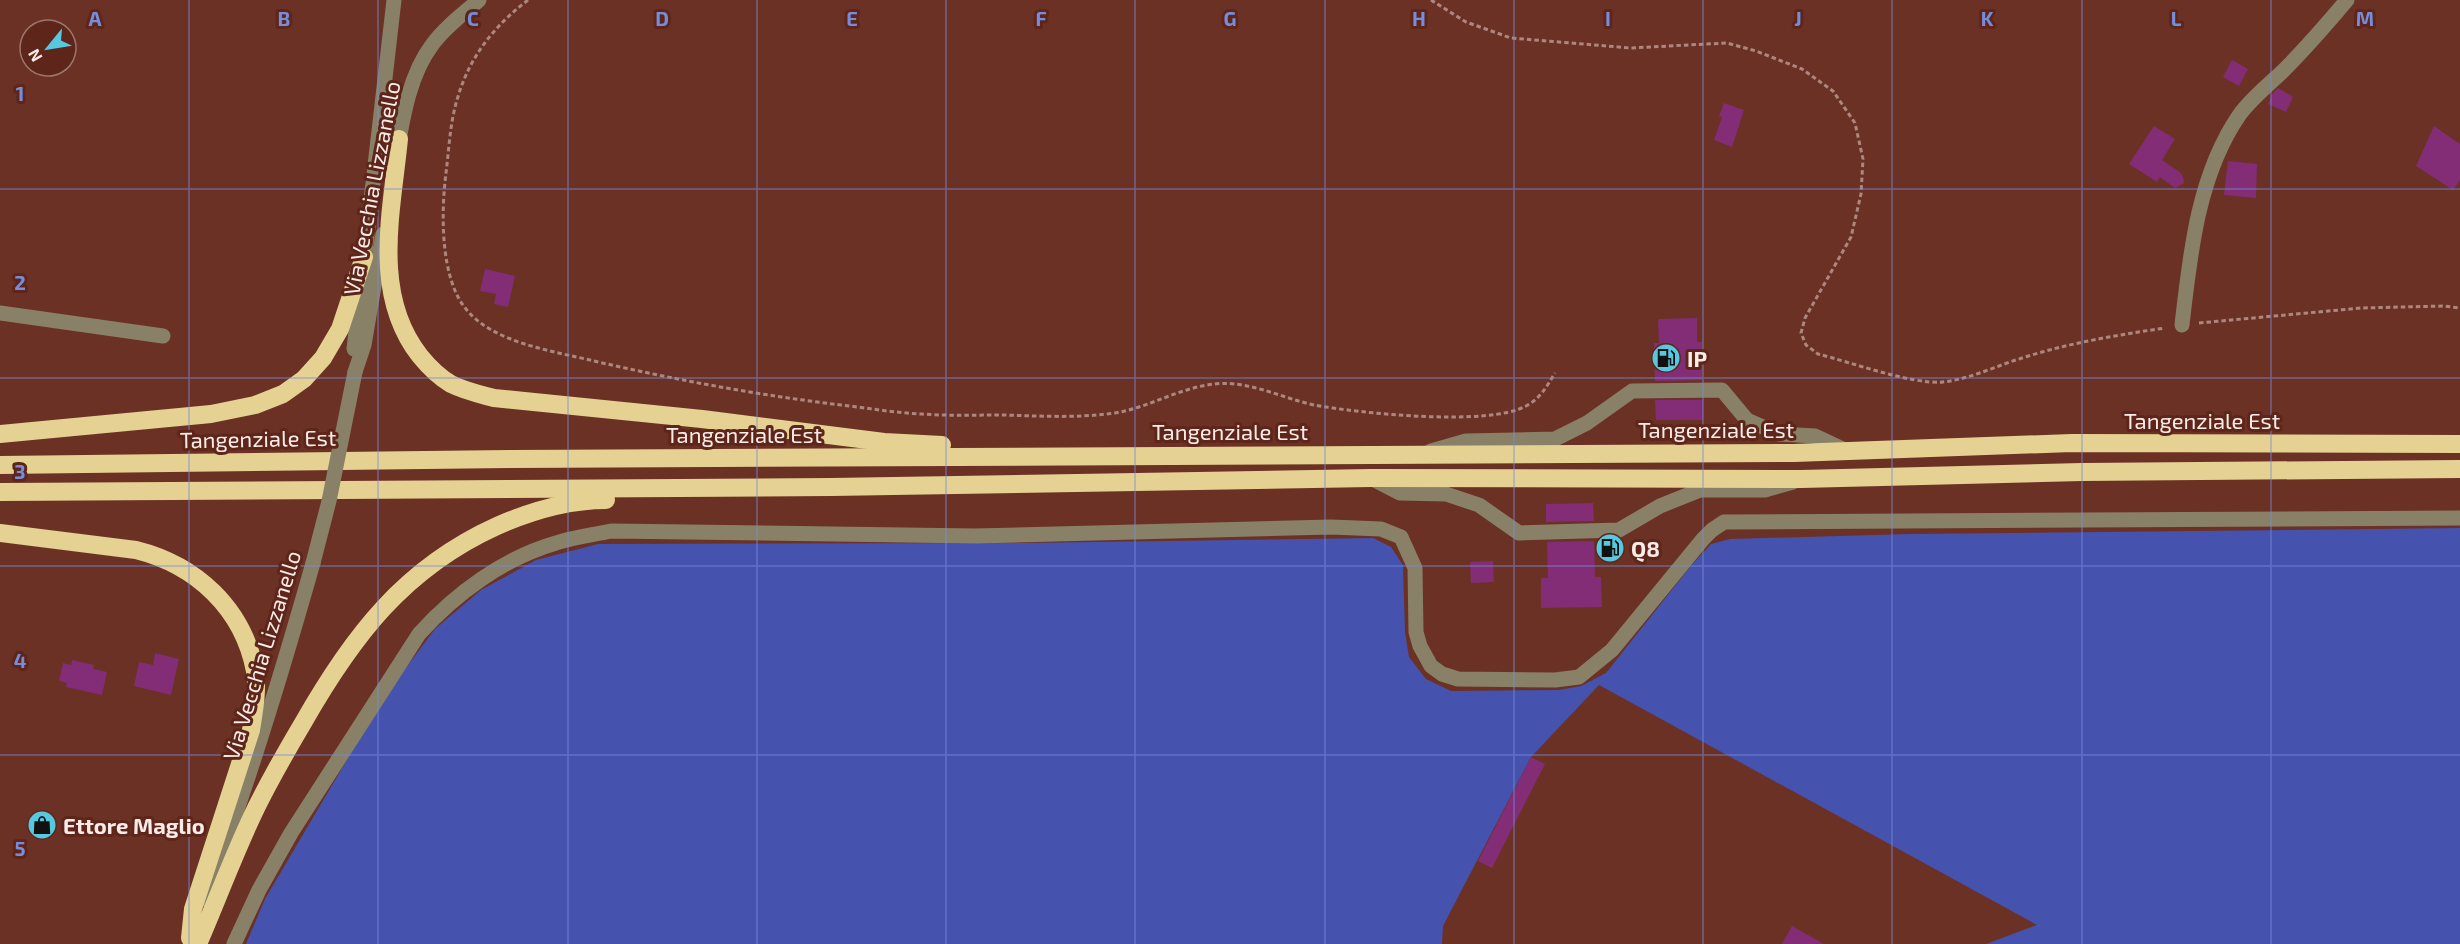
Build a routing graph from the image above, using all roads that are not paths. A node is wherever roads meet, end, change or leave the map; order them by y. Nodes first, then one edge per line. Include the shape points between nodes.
1 (479, 0) edge
2 (2347, 0) edge
3 (395, 3) edge
4 (399, 139) junction
5 (364, 257) junction
6 (0, 313) edge
7 (2182, 325) road end
8 (163, 336) dead end
9 (355, 372) junction
10 (0, 434) edge
11 (2460, 444) edge
12 (1847, 452) junction
13 (1420, 455) junction
14 (1159, 456) junction
15 (0, 465) edge
16 (2460, 469) edge
17 (1371, 477) junction
18 (1801, 480) junction
19 (831, 487) junction
20 (0, 492) edge
21 (2460, 518) edge
22 (0, 533) edge
23 (192, 942) edge
24 (234, 944) edge

1 - 4 street, Via Vecchia Lizzanello via 432,45 410,91
2 - 7 street via 2241,113 2217,154 2190,257
3 - 5 street, Via Vecchia Lizzanello
4 - 9 street, Via Vecchia Lizzanello via 364,345
4 - 14 highway via 388,251 391,295 405,334 429,367 449,383 471,392 520,401 884,442 1123,448
5 - 9 street, Via Vecchia Lizzanello
5 - 10 highway via 340,329 323,358 283,394 255,405 211,414
6 - 8 street
9 - 23 street, Via Vecchia Lizzanello, bridge via 329,501 279,683
11 - 12 highway, Tangenziale Est via 2073,443
12 - 13 highway, Tangenziale Est
12 - 13 street via 1815,436 1779,434 1747,420 1722,390 1711,390 1632,391 1587,423 1555,439 1466,441
13 - 14 highway, Tangenziale Est
14 - 15 highway, Tangenziale Est
16 - 18 highway via 2082,472
17 - 18 highway
17 - 18 street via 1400,493 1446,494 1479,505 1519,533 1619,530 1660,506 1700,490 1765,490
17 - 19 highway
19 - 20 highway
19 - 23 highway via 785,498 589,500 566,504 512,519 440,557 376,615 336,667 256,808
21 - 24 street via 1724,522 1703,539 1612,650 1579,676 1555,680 1458,678 1431,666 1416,632 1415,568 1401,537 1381,529 975,536 611,531 557,542 519,556 475,584 427,625 291,832
22 - 23 highway via 156,555 201,580 240,626 255,672 253,720 193,909

